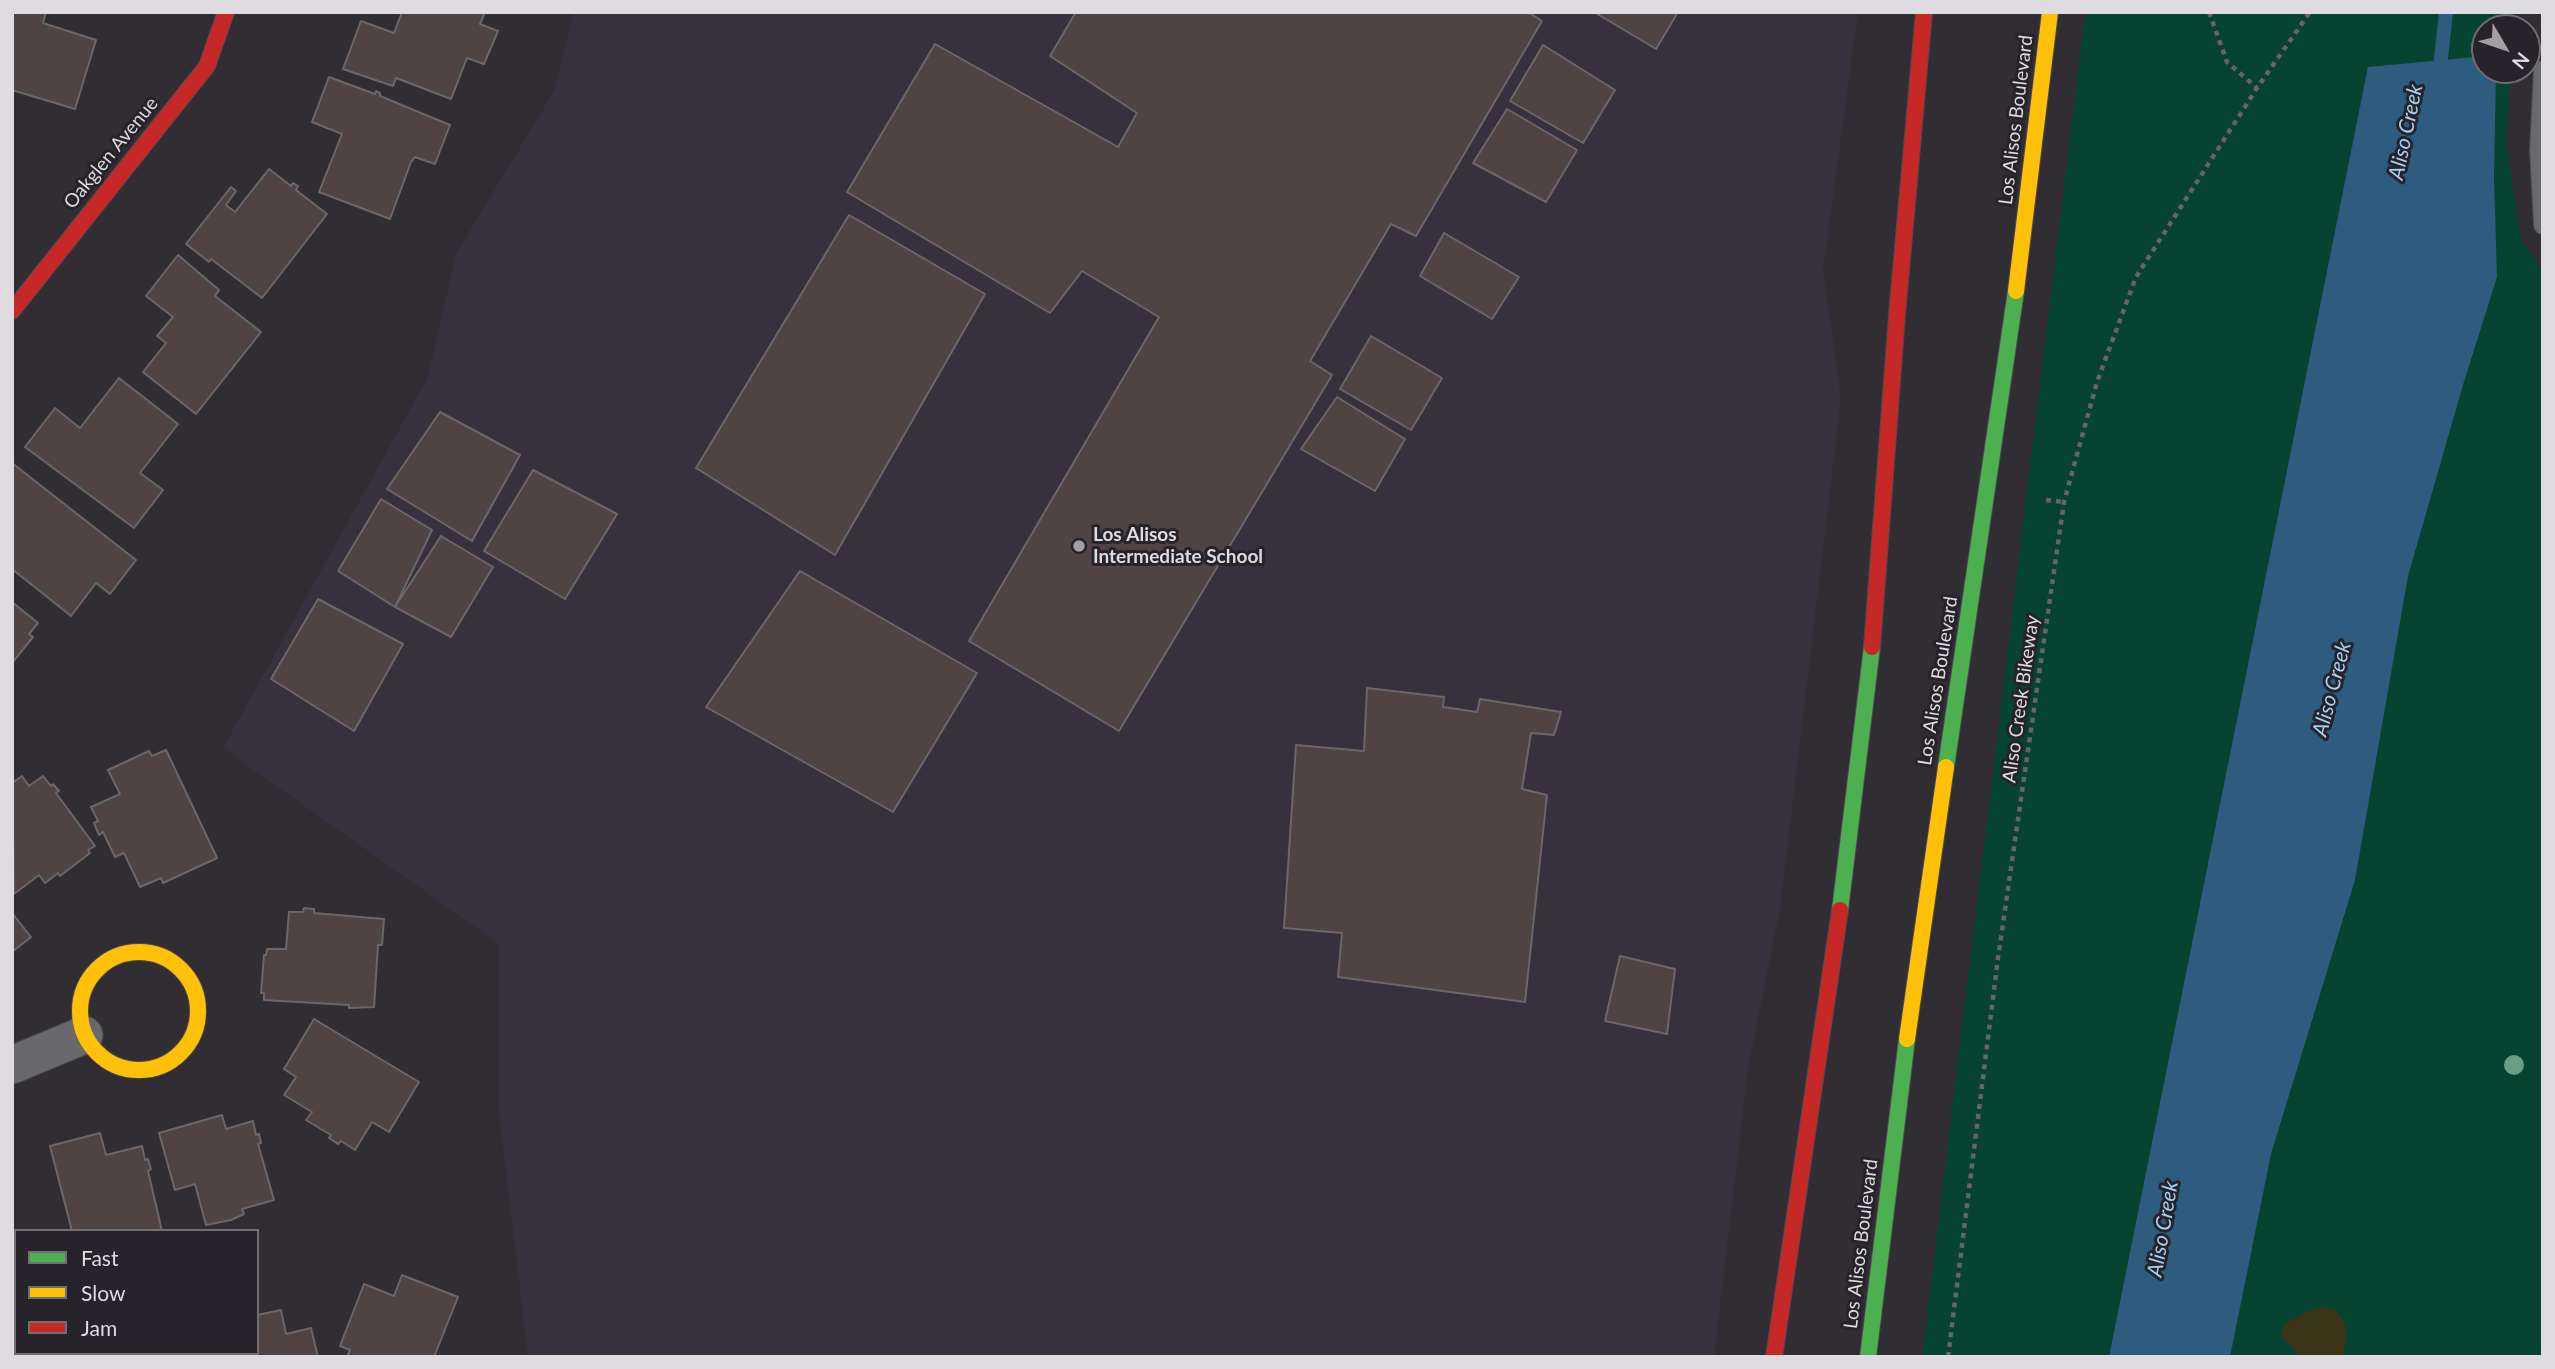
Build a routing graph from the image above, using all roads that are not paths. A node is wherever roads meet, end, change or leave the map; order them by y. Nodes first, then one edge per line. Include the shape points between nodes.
1 (226, 12) edge
2 (1924, 12) edge
3 (2050, 12) edge
4 (2543, 69) edge
5 (2543, 225) edge
6 (12, 311) edge
7 (84, 1035) junction
8 (12, 1065) edge
9 (1774, 1357) edge
10 (1868, 1357) edge

1 - 6 main road, Oakglen Avenue via 207,66
2 - 9 main road via 1871,663 1834,958
3 - 10 main road, Los Alisos Boulevard via 2009,351 1917,960
4 - 5 lane via 2539,150
7 - 7 main road via 97,1055 117,1067 140,1071 163,1066 182,1054 194,1033 199,1011 194,988 181,968 161,955 138,951 115,957 96,970 84,989 79,1013
7 - 8 street

